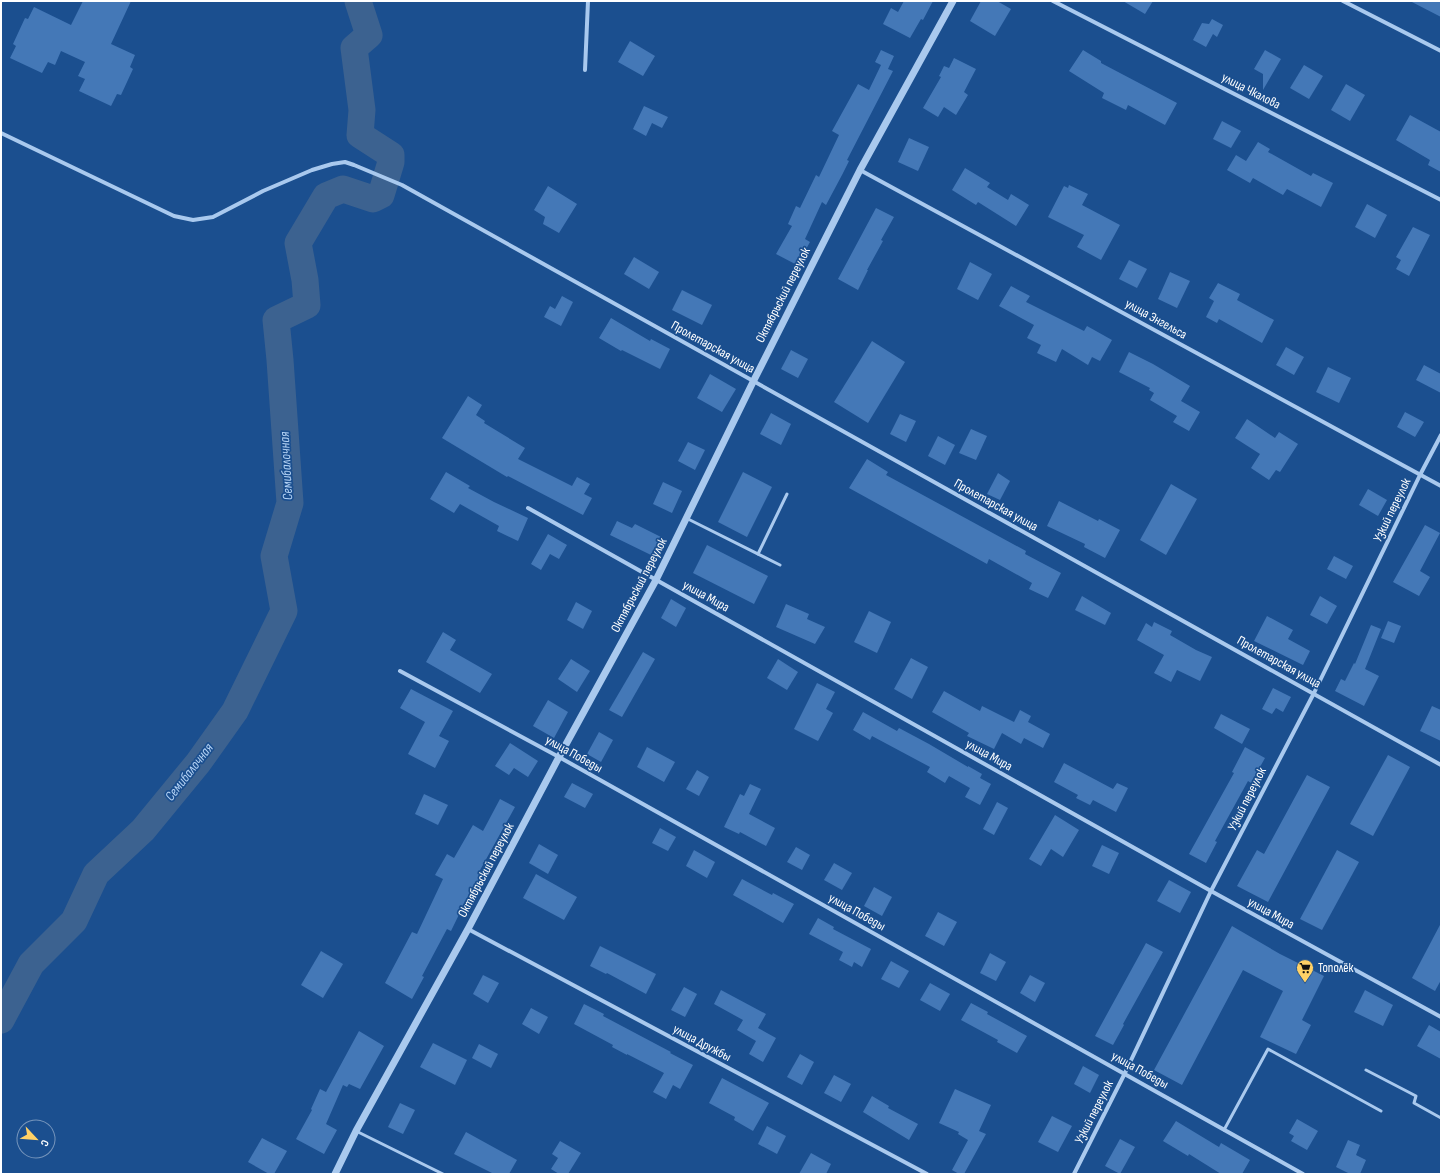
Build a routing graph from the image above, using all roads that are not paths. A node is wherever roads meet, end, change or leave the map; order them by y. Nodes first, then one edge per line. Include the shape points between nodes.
1 (588, 1) edge
2 (953, 1) edge
3 (1053, 1) edge
4 (1343, 1) edge
5 (1441, 51) edge
6 (585, 70) dead end
7 (1, 133) edge
8 (860, 170) junction
9 (1441, 200) edge
10 (753, 382) junction
11 (1441, 435) edge
12 (1420, 474) junction
13 (1441, 486) edge
14 (787, 494) dead end
15 (528, 508) dead end
16 (686, 518) junction
17 (758, 554) junction
18 (780, 565) dead end
19 (656, 580) junction
20 (400, 671) dead end
21 (1314, 693) junction
22 (559, 757) junction
23 (1441, 765) edge
24 (1211, 891) junction
25 (468, 929) junction
26 (1441, 1017) edge
27 (1366, 1070) dead end
28 (1125, 1073) junction
29 (1381, 1111) dead end
30 (1441, 1118) edge
31 (1224, 1130) junction
32 (356, 1131) junction
33 (335, 1174) edge
34 (443, 1174) edge
35 (927, 1174) edge
36 (1074, 1174) edge
37 (1302, 1174) edge

1 - 6 street
2 - 8 street, Октябрьский переулок
3 - 9 street, улица Чкалова
4 - 5 street
7 - 10 street, Пролетарская улица via 174,216 194,220 213,217 263,191 312,170 345,162 402,185
8 - 10 street, Октябрьский переулок
8 - 12 street, улица Энгельса
10 - 16 street, Октябрьский переулок
10 - 21 street, Пролетарская улица
11 - 12 street, Узкий переулок
12 - 13 street, улица Энгельса
12 - 21 street, Узкий переулок
14 - 17 lane
15 - 19 street, улица Мира
16 - 17 lane
16 - 19 street, Октябрьский переулок
17 - 18 lane
19 - 22 street, Октябрьский переулок
19 - 24 street, улица Мира
20 - 22 street, улица Победы
21 - 23 street, Пролетарская улица
21 - 24 street, Узкий переулок
22 - 25 street, Октябрьский переулок
22 - 28 street, улица Победы
24 - 26 street, улица Мира
24 - 28 street, Узкий переулок
25 - 32 street, Октябрьский переулок
25 - 35 street, улица Дружбы
27 - 30 lane via 1416,1096 1414,1103
28 - 31 street, улица Победы
28 - 36 street, Узкий переулок
29 - 31 lane via 1268,1050
31 - 37 street, улица Победы
32 - 33 street, Октябрьский переулок
32 - 34 lane

